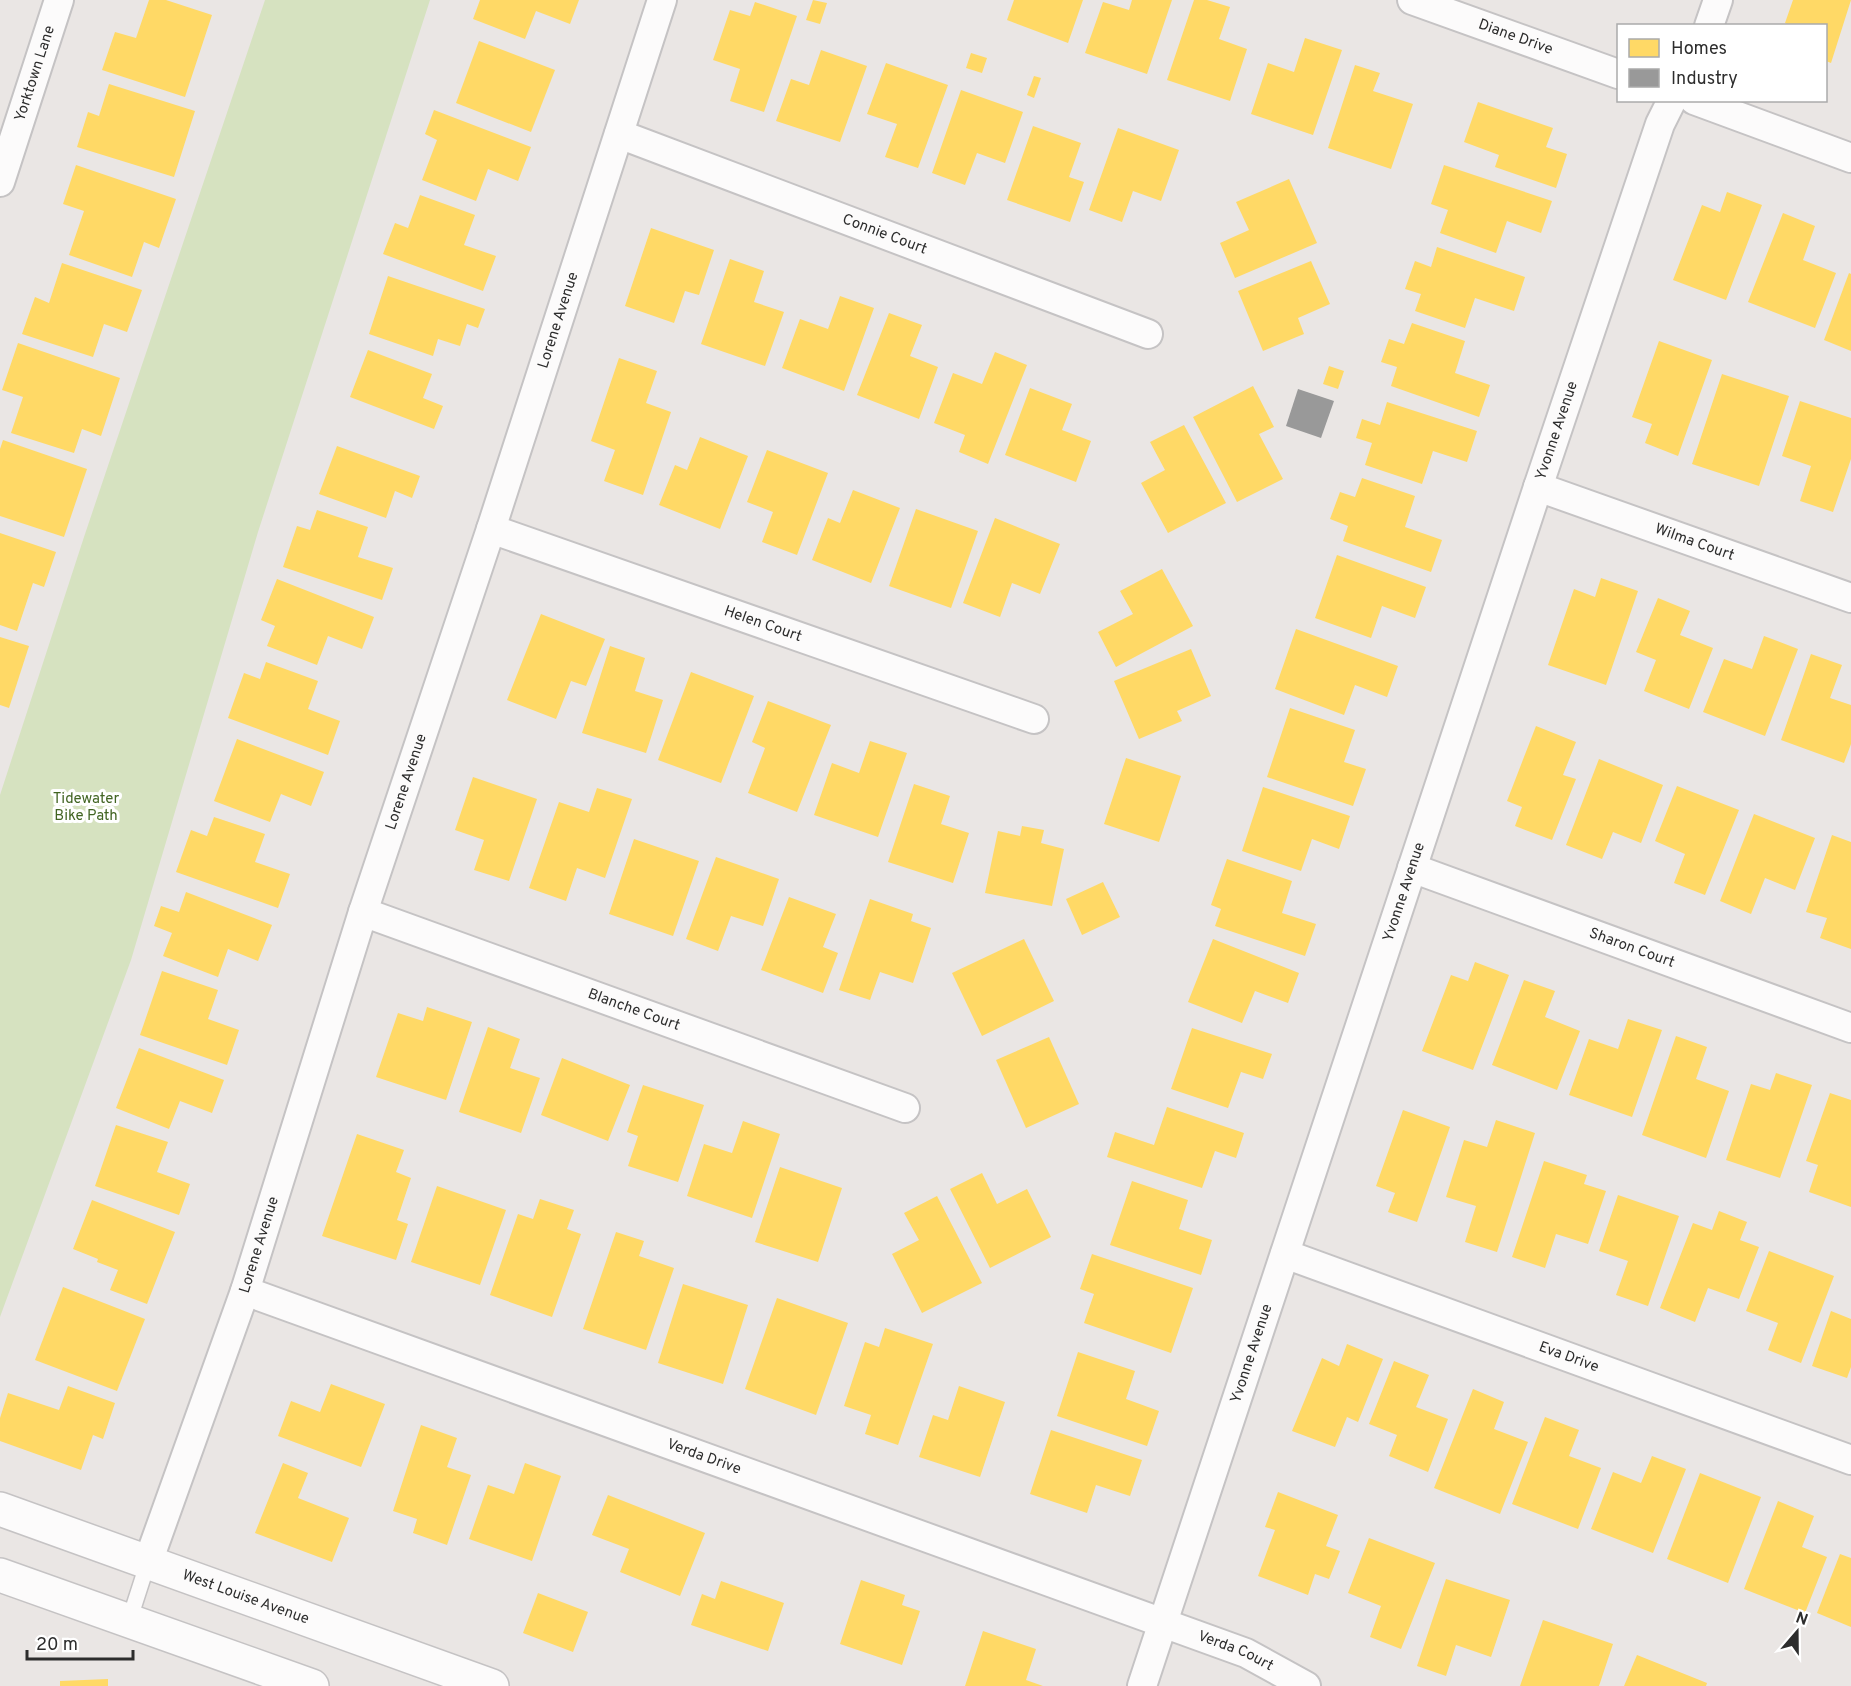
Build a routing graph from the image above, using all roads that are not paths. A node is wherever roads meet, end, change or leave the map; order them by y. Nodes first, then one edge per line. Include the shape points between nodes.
1 (59, 0) edge
2 (662, 0) edge
3 (1412, 0) edge
4 (1718, 0) edge
5 (1710, 24) edge
6 (1617, 74) edge
7 (1671, 102) edge
8 (1699, 102) edge
9 (619, 134) junction
10 (1851, 158) edge
11 (0, 182) edge
12 (1148, 334) dead end
13 (1538, 487) junction
14 (491, 529) junction
15 (1851, 598) edge
16 (1034, 719) dead end
17 (1412, 868) junction
18 (363, 912) junction
19 (1851, 1028) edge
20 (905, 1108) dead end
21 (1285, 1254) junction
22 (245, 1290) junction
23 (1851, 1460) edge
24 (0, 1509) edge
25 (148, 1562) junction
26 (0, 1575) edge
27 (129, 1621) junction
28 (1162, 1624) junction
29 (312, 1686) edge
30 (492, 1686) edge
31 (1142, 1686) edge
32 (1306, 1686) edge

1 - 11 street, Yorktown Lane
2 - 9 street, Lorene Avenue
3 - 6 street, Diane Drive
4 - 5 street
7 - 13 street, Yvonne Avenue via 1660,124
8 - 10 street
9 - 12 street, Connie Court
9 - 14 street, Lorene Avenue
13 - 15 street, Wilma Court
13 - 17 street, Yvonne Avenue
14 - 16 street, Helen Court
14 - 18 street, Lorene Avenue
17 - 19 street, Sharon Court
17 - 21 street, Yvonne Avenue
18 - 20 street, Blanche Court
18 - 22 street, Lorene Avenue
21 - 23 street, Eva Drive
21 - 28 street, Yvonne Avenue
22 - 25 street, Lorene Avenue
22 - 28 street, Verda Drive
24 - 25 main road, West Louise Avenue
25 - 27 lane
25 - 30 main road, West Louise Avenue
26 - 27 main road
27 - 29 main road
28 - 31 street, Yvonne Avenue
28 - 32 street, Verda Court via 1246,1653

